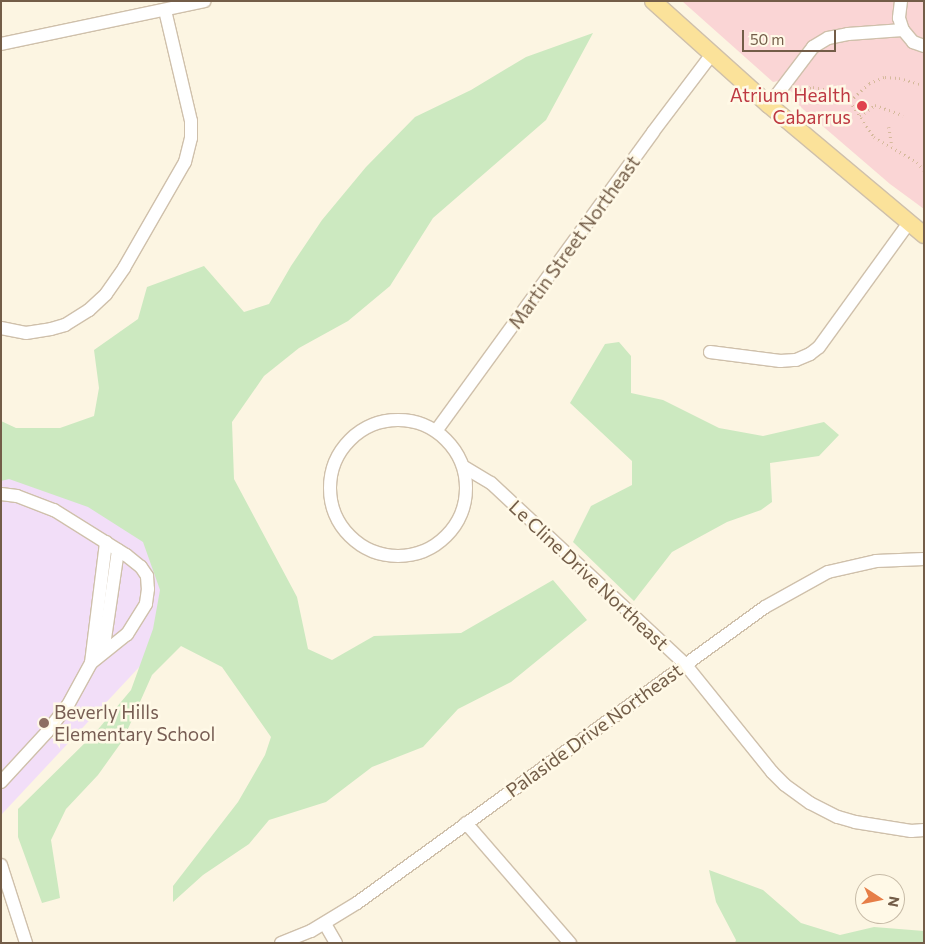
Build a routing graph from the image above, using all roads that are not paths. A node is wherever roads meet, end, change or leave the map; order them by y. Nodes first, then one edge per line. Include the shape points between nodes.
1 (206, 1) edge
2 (653, 1) edge
3 (901, 1) edge
4 (165, 10) junction
5 (903, 30) junction
6 (1, 44) edge
7 (924, 46) edge
8 (712, 54) junction
9 (769, 105) junction
10 (908, 224) junction
11 (924, 235) edge
12 (1, 328) edge
13 (710, 352) dead end
14 (436, 431) junction
15 (464, 466) junction
16 (1, 494) edge
17 (106, 542) junction
18 (118, 550) junction
19 (924, 559) edge
20 (103, 652) junction
21 (91, 663) junction
22 (685, 664) junction
23 (1, 782) edge
24 (466, 824) junction
25 (924, 830) edge
26 (1, 865) edge
27 (325, 924) junction
28 (26, 943) edge
29 (280, 943) edge
30 (336, 943) edge
31 (570, 943) edge

1 - 4 street
2 - 8 main road
3 - 5 street via 899,18
4 - 6 street
4 - 12 street via 190,121 191,138 185,162 124,268 106,294 89,310 51,330 26,333
5 - 7 street via 913,42
5 - 9 street via 828,38 813,47
8 - 9 main road
8 - 14 street, Martin Street Northeast
9 - 10 main road
10 - 11 main road
10 - 13 street via 819,347 810,354 796,360 780,361
14 - 15 street via 457,453
14 - 15 street via 411,420 384,421 360,431 349,440 337,458 330,484 333,508 343,530 368,550 383,555 415,555 430,549 454,528 462,514 466,490
15 - 22 street, Le Cline Drive Northeast via 491,483
16 - 17 street via 17,496 54,510
17 - 18 street
17 - 21 street
18 - 20 street
18 - 20 street via 141,567 146,576 146,604 127,634
19 - 22 street, Palaside Drive Northeast via 876,561 815,578 765,607
20 - 21 street
21 - 23 street via 68,705
22 - 24 street, Palaside Drive Northeast
22 - 25 street, Le Cline Drive Northeast via 772,772 810,803 855,822 910,831
24 - 27 street, Palaside Drive Northeast
24 - 31 street
26 - 28 street
27 - 29 street, Palaside Drive Northeast
27 - 30 street

